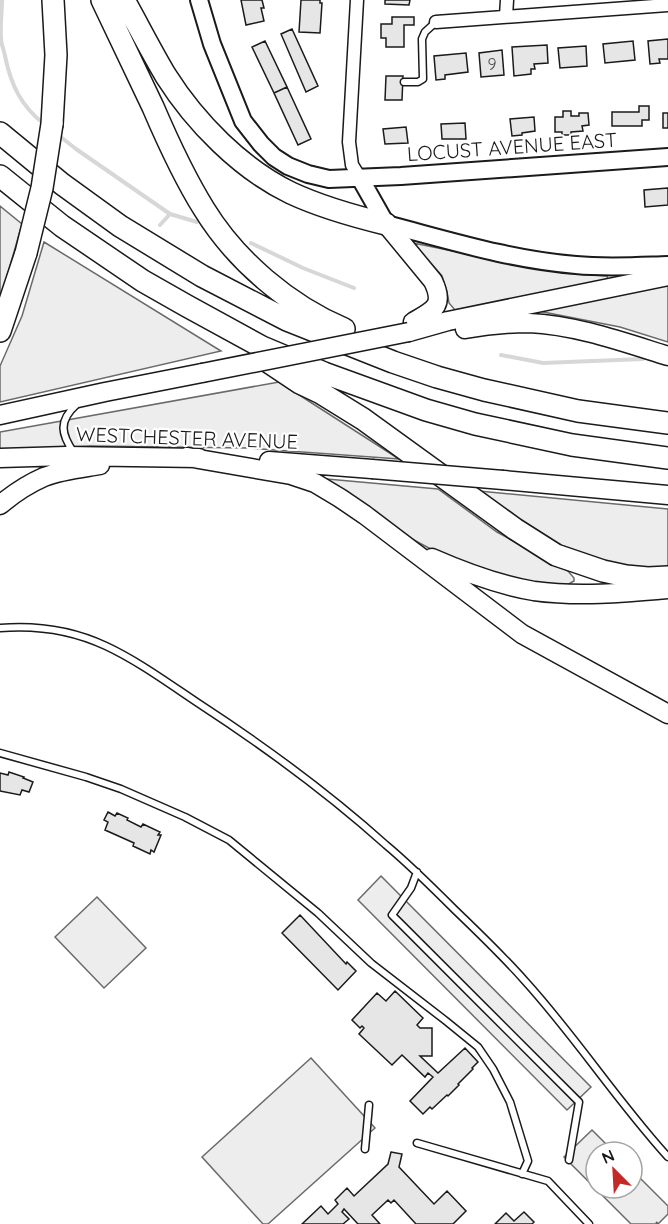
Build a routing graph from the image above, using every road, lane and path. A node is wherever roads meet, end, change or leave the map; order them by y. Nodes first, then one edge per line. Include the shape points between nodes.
1 (53, 0) edge
2 (102, 0) edge
3 (124, 0) edge
4 (199, 0) edge
5 (357, 0) edge
6 (507, 0) edge
7 (668, 6) edge
8 (506, 16) junction
9 (436, 22) joint
10 (404, 82) dead end
11 (0, 133) edge
12 (668, 157) edge
13 (0, 176) edge
14 (360, 178) junction
15 (386, 224) junction
16 (668, 265) edge
17 (668, 276) edge
18 (187, 306) junction
19 (419, 328) junction
20 (0, 331) edge
21 (668, 356) edge
22 (484, 390) junction
23 (86, 396) junction
24 (0, 415) edge
25 (668, 423) edge
26 (77, 456) junction
27 (167, 456) junction
28 (187, 457) junction
29 (0, 458) edge
30 (668, 458) edge
31 (668, 495) edge
32 (0, 505) edge
33 (411, 549) junction
34 (668, 577) edge
35 (668, 589) edge
36 (0, 628) edge
37 (668, 714) edge
38 (0, 753) edge
39 (417, 872) junction
40 (369, 1106) dead end
41 (417, 1143) dead end
42 (365, 1149) dead end
43 (668, 1157) edge
44 (569, 1160) dead end
45 (522, 1174) junction
46 (589, 1224) edge

1 - 20 highway, bridge via 56,55 52,124 42,188
2 - 22 highway via 173,152 205,210 252,266 289,299 341,328
3 - 15 highway via 185,103 234,155 289,192 332,210
4 - 14 street, LOCUST AVENUE EAST via 238,111 261,144 288,166 308,174
5 - 14 street via 349,142 352,165
6 - 8 street
7 - 8 street
8 - 9 street
9 - 10 lane via 422,39 423,79
11 - 22 highway via 111,219 160,252 245,299 393,362
12 - 14 street, LOCUST AVENUE EAST
13 - 18 highway via 103,255
14 - 15 street
15 - 16 street via 528,259 574,265
15 - 19 main road via 437,289 437,304
17 - 19 main road
18 - 30 highway via 262,347 426,410 572,445
18 - 34 highway via 282,371 363,419 546,549 603,571
19 - 21 main road via 458,330 530,323 605,337
19 - 23 main road, WESTCHESTER AVENUE, bridge
22 - 25 highway via 578,411
23 - 24 main road, WESTCHESTER AVENUE
23 - 26 lane via 65,419 63,434
26 - 27 main road, WESTCHESTER AVENUE
26 - 29 main road, WESTCHESTER AVENUE
27 - 28 main road, WESTCHESTER AVENUE
27 - 32 main road via 45,477
28 - 31 main road, WESTCHESTER AVENUE, bridge
28 - 33 main road via 291,475 315,483
33 - 35 main road via 479,576 532,591 587,594
33 - 37 main road via 522,634
36 - 39 lane via 40,627 68,632 122,654 263,747
38 - 45 lane via 121,789 229,840 318,913 371,963 478,1047 510,1102 528,1161
39 - 43 lane via 526,982
39 - 44 lane via 392,915 579,1102
40 - 42 lane
41 - 45 lane
45 - 46 lane via 548,1182

